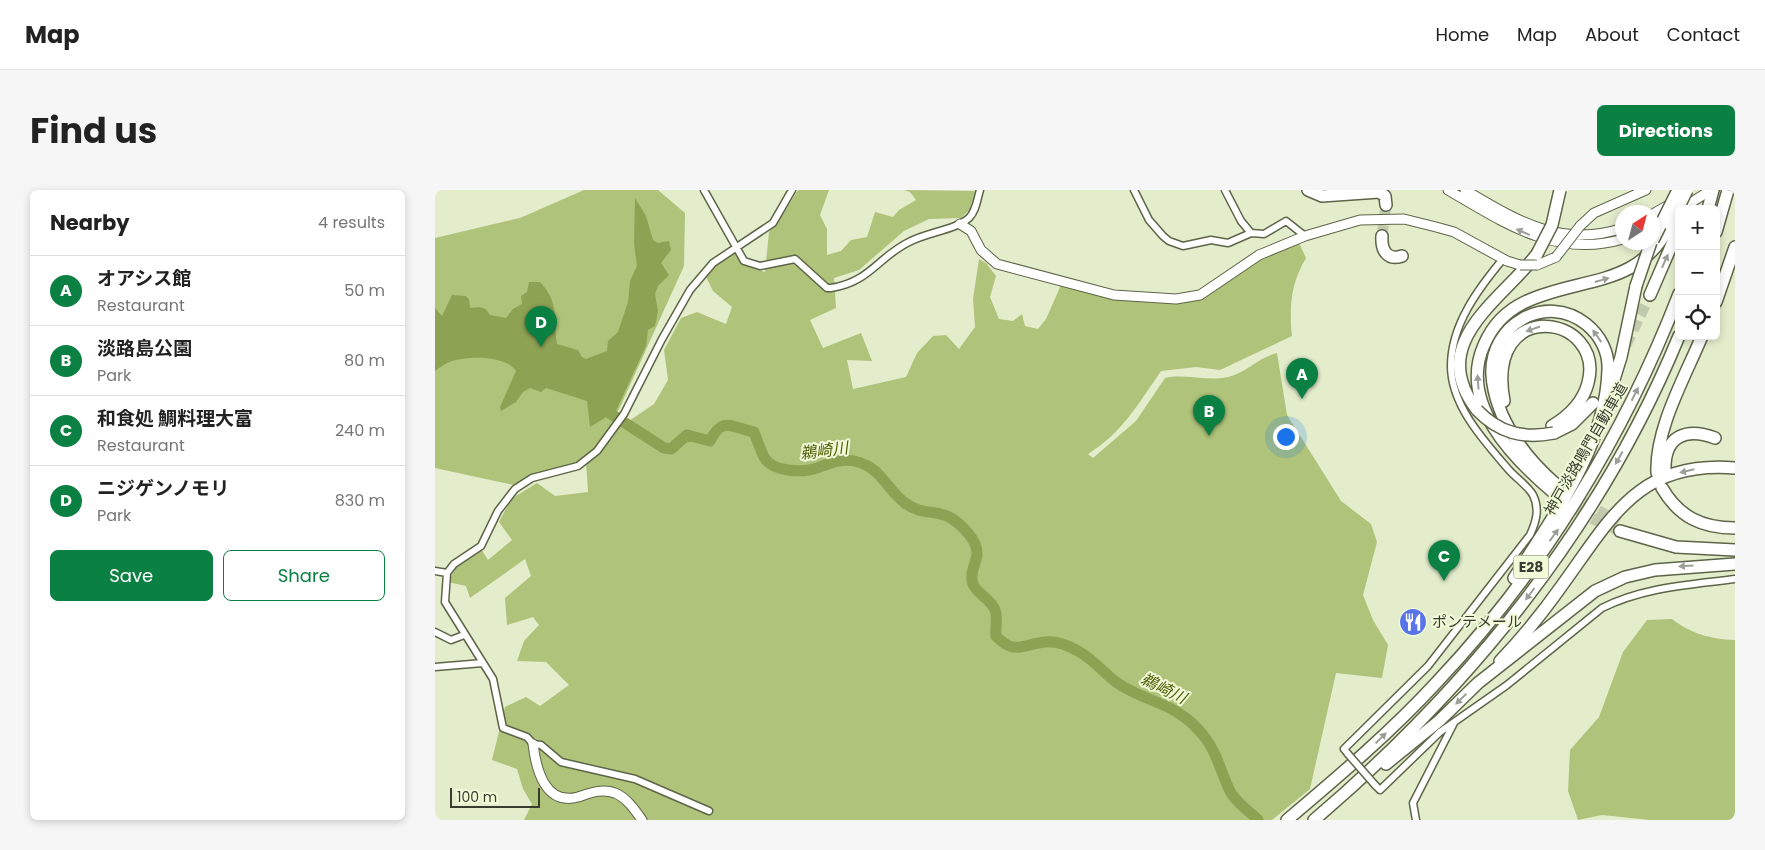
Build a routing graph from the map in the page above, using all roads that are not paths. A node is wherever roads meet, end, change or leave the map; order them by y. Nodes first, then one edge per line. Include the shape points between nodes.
1 (704, 190) edge
2 (792, 190) edge
3 (980, 190) edge
4 (1134, 190) edge
5 (1225, 190) edge
6 (1448, 190) edge
7 (1465, 190) edge
8 (1560, 190) edge
9 (1645, 190) edge
10 (1678, 190) edge
11 (1687, 190) edge
12 (1693, 190) edge
13 (1712, 190) edge
14 (1310, 192) edge
15 (1727, 192) edge
16 (1387, 205) dead end
17 (1687, 205) edge
18 (1687, 205) edge
19 (1709, 205) edge
20 (1660, 210) edge
21 (1675, 212) edge
22 (1720, 217) edge
23 (1660, 221) edge
24 (960, 224) junction
25 (1660, 225) edge
26 (1674, 226) edge
27 (1615, 230) edge
28 (1251, 234) junction
29 (1305, 236) junction
30 (1382, 236) tunnel mouth
31 (1615, 240) edge
32 (735, 247) junction
33 (1735, 247) edge
34 (1649, 250) edge
35 (1402, 256) dead end
36 (1503, 258) junction
37 (1537, 260) junction
38 (1650, 295) tunnel mouth
39 (1679, 295) edge
40 (1718, 295) edge
41 (1677, 340) edge
42 (1700, 340) edge
43 (1593, 403) dead end
44 (1553, 429) junction
45 (1595, 430) junction
46 (1715, 438) dead end
47 (1518, 441) junction
48 (1735, 468) edge
49 (1665, 487) dead end
50 (1735, 528) edge
51 (1735, 542) edge
52 (1735, 550) edge
53 (1735, 564) edge
54 (435, 571) edge
55 (447, 573) junction
56 (1735, 579) edge
57 (1481, 630) junction
58 (435, 632) edge
59 (464, 635) junction
60 (483, 663) junction
61 (435, 667) edge
62 (1478, 683) junction
63 (1455, 722) junction
64 (533, 744) junction
65 (1347, 792) junction
66 (709, 811) dead end
67 (642, 820) edge
68 (1287, 820) edge
69 (1314, 820) edge
70 (1415, 820) edge

1 - 32 street
2 - 32 street via 773,223
3 - 24 street via 975,210
4 - 28 street via 1149,220 1169,241 1183,246 1211,240 1229,243
5 - 28 street
31 -> 6 street via 1587,244 1538,238
7 - 27 street via 1541,230 1581,235
8 - 37 highway, bridge via 1552,225
9 - 37 street, bridge via 1594,213 1556,257
10 - 25 highway, bridge
11 - 26 highway, bridge
12 - 17 highway
12 - 20 street
13 - 18 street
13 - 19 highway
14 - 16 highway via 1329,196 1379,192 1385,196
15 - 22 highway
21 - 23 street
24 - 29 street via 971,231 981,250 997,264 1114,295 1176,299 1200,295 1259,255
24 - 32 street via 906,243 856,282 831,288 827,288 795,259 752,265 744,261
38 -> 26 highway
47 -> 26 highway via 1555,489 1506,445 1480,395 1479,357 1501,319 1523,303 1540,296 1611,277 1639,264
28 - 29 street via 1264,234 1286,221
29 - 36 street via 1347,223 1384,218 1413,221 1454,232
30 - 35 highway via 1386,254 1392,258
32 - 55 street via 713,263 690,290 624,414 597,451 577,466 532,478 515,489 498,511 481,546 454,564
33 - 40 highway
34 - 45 highway, bridge via 1635,286 1621,357
36 - 37 street, bridge via 1520,265
36 - 63 street, bridge via 1464,314 1452,352 1452,382 1463,408 1480,434 1532,494 1536,523 1454,636 1344,749 1380,790 1433,738
37 - 44 highway, bridge via 1481,313 1465,339 1461,357 1462,377 1467,395 1477,410 1497,427 1523,433
57 -> 39 highway, 神戸淡路鳴門自動車道 / E28 via 1550,540 1585,487 1645,374
41 -> 65 highway, 神戸淡路鳴門自動車道 / E28 via 1619,458 1574,534 1548,570 1512,618 1438,703
42 - 46 highway via 1662,433 1656,454 1661,472 1668,449 1681,435 1696,433
43 - 44 highway via 1572,424
44 -> 47 highway via 1580,402 1590,368 1586,351 1577,339 1557,327 1542,326 1520,334 1509,345 1503,359 1504,399
45 -> 47 highway via 1608,372 1607,356 1601,341 1591,328 1575,317 1559,312 1540,312 1509,328 1494,356 1495,393 1503,416
45 - 57 highway via 1581,465 1551,520
48 -> 62 highway via 1682,472 1654,483 1627,500 1603,526 1537,619
49 - 50 highway via 1669,501 1683,514 1700,522
51 - 52 highway via 1677,539 1621,528 1676,547
53 -> 62 highway via 1655,570 1610,584 1580,602
54 - 55 street
55 - 59 street via 445,602
56 - 63 street via 1660,588 1619,600 1585,620 1514,680
68 -> 57 highway, 神戸淡路鳴門自動車道 / E28 via 1319,794 1437,682
58 - 59 street via 451,640
59 - 60 street
60 - 61 street
60 - 64 street via 493,679 503,728 527,737
62 -> 65 highway via 1411,746
63 - 70 street via 1413,803
64 - 66 street via 541,745 561,762 635,779
64 - 67 street via 539,772 552,794 568,799 595,791 615,794 632,806
65 - 69 highway, 神戸淡路鳴門自動車道 / E28

